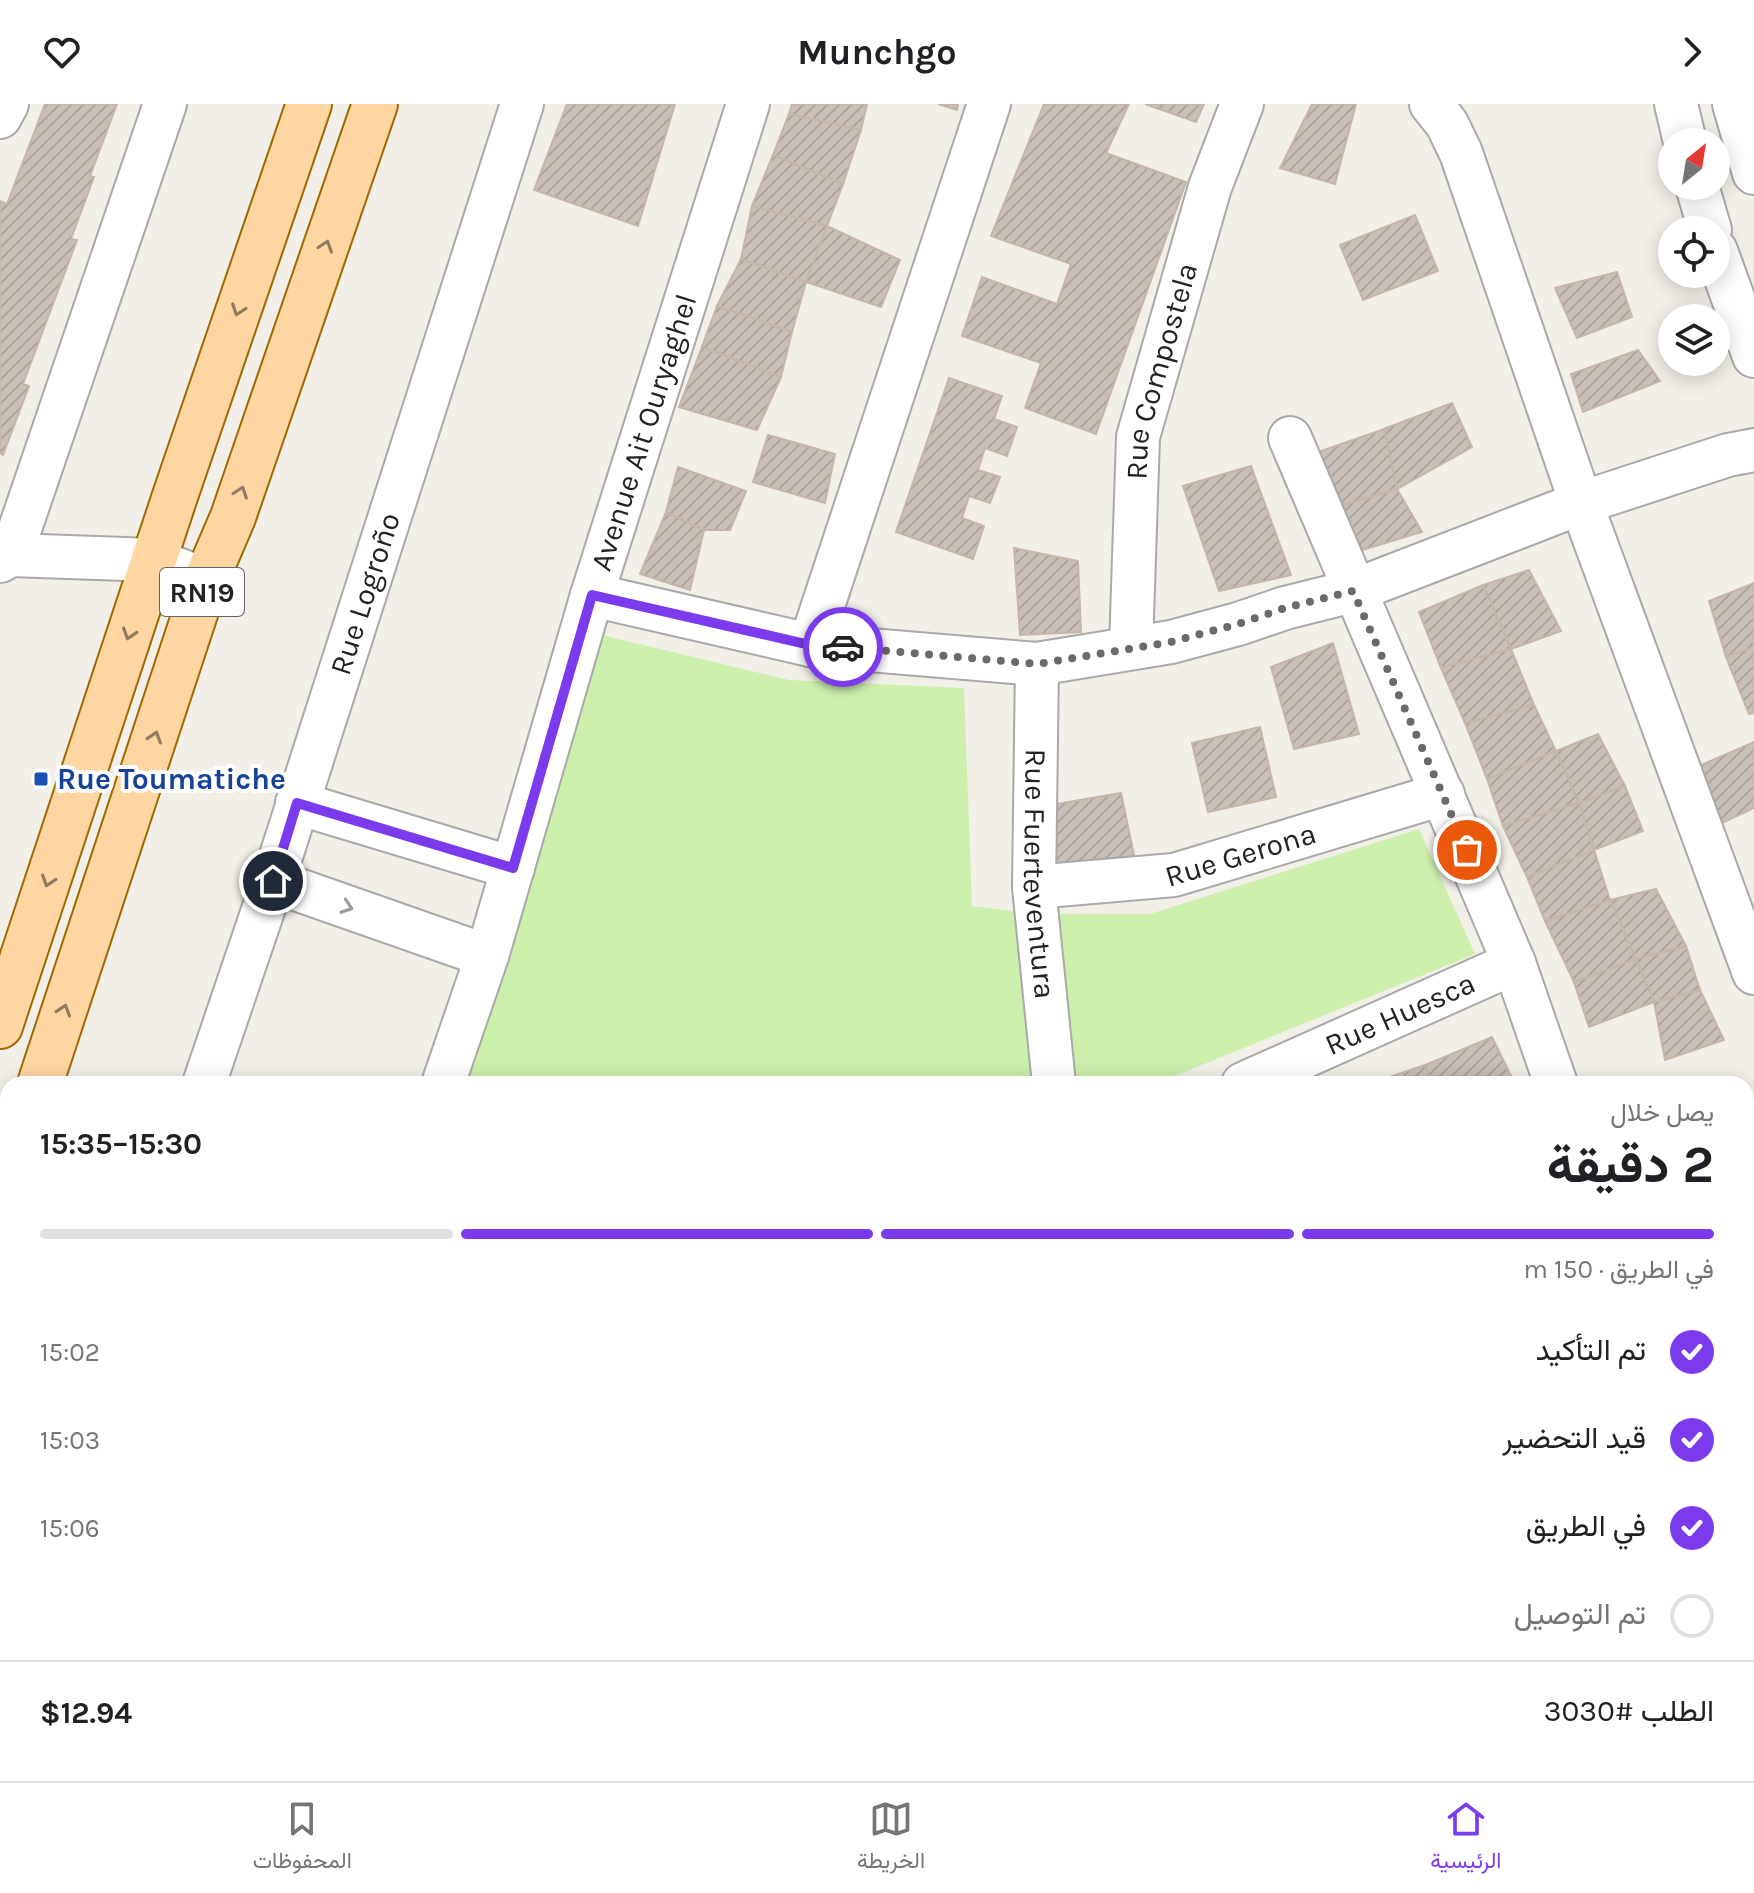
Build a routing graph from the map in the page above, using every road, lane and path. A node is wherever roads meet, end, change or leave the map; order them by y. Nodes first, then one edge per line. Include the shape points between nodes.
1 (7, 104) edge
2 (165, 104) edge
3 (309, 104) edge
4 (375, 104) edge
5 (522, 104) edge
6 (748, 104) edge
7 (989, 104) edge
8 (1242, 104) edge
9 (1431, 104) edge
10 (1676, 104) edge
11 (1734, 104) edge
12 (0, 117) edge
13 (1682, 128) edge
14 (1754, 173) edge
15 (1729, 288) edge
16 (1754, 356) edge
17 (1290, 438) dead end
18 (1754, 450) edge
19 (1581, 503) junction
20 (4, 555) edge
21 (154, 560) junction
22 (206, 580) junction
23 (1353, 591) junction
24 (592, 595) junction
25 (810, 645) junction
26 (1131, 648) junction
27 (1037, 664) junction
28 (1443, 794) junction
29 (297, 803) junction
30 (513, 868) junction
31 (273, 881) junction
32 (1034, 887) junction
33 (487, 956) junction
34 (1514, 963) junction
35 (1754, 973) edge
36 (0, 1026) edge
37 (43, 1076) edge
38 (207, 1076) edge
39 (446, 1076) edge
40 (1053, 1076) edge
41 (1261, 1076) edge
42 (1553, 1076) edge

1 - 12 street
2 - 20 street
3 -> 21 main road, RN19
22 -> 4 main road, RN19 via 233,517
5 - 29 street, Rue Logroño
6 - 24 street, Avenue Ait Ouryaghel
7 - 25 street
8 - 26 street, Rue Compostela via 1210,187 1138,437
9 - 19 street via 1461,153
10 - 13 street
11 - 14 street
15 - 16 street
17 - 23 street
18 - 19 street
19 - 23 street
19 - 35 street
20 - 21 street
21 - 22 street
21 -> 36 main road, RN19
37 -> 22 main road, RN19
23 - 26 street
23 - 28 street
24 - 25 street
24 - 30 street, Avenue Ait Ouryaghel
25 - 27 street
26 - 27 street
27 - 32 street, Rue Fuerteventura
28 - 32 street, Rue Gerona via 1174,875
28 - 34 street
29 - 30 street
29 - 31 street, Rue Logroño
30 - 33 street, Avenue Ait Ouryaghel
31 -> 33 street
31 - 38 street, Rue Logroño
32 - 40 street, Rue Fuerteventura
33 - 39 street, Avenue Ait Ouryaghel
34 - 41 street, Rue Huesca
34 - 42 street

